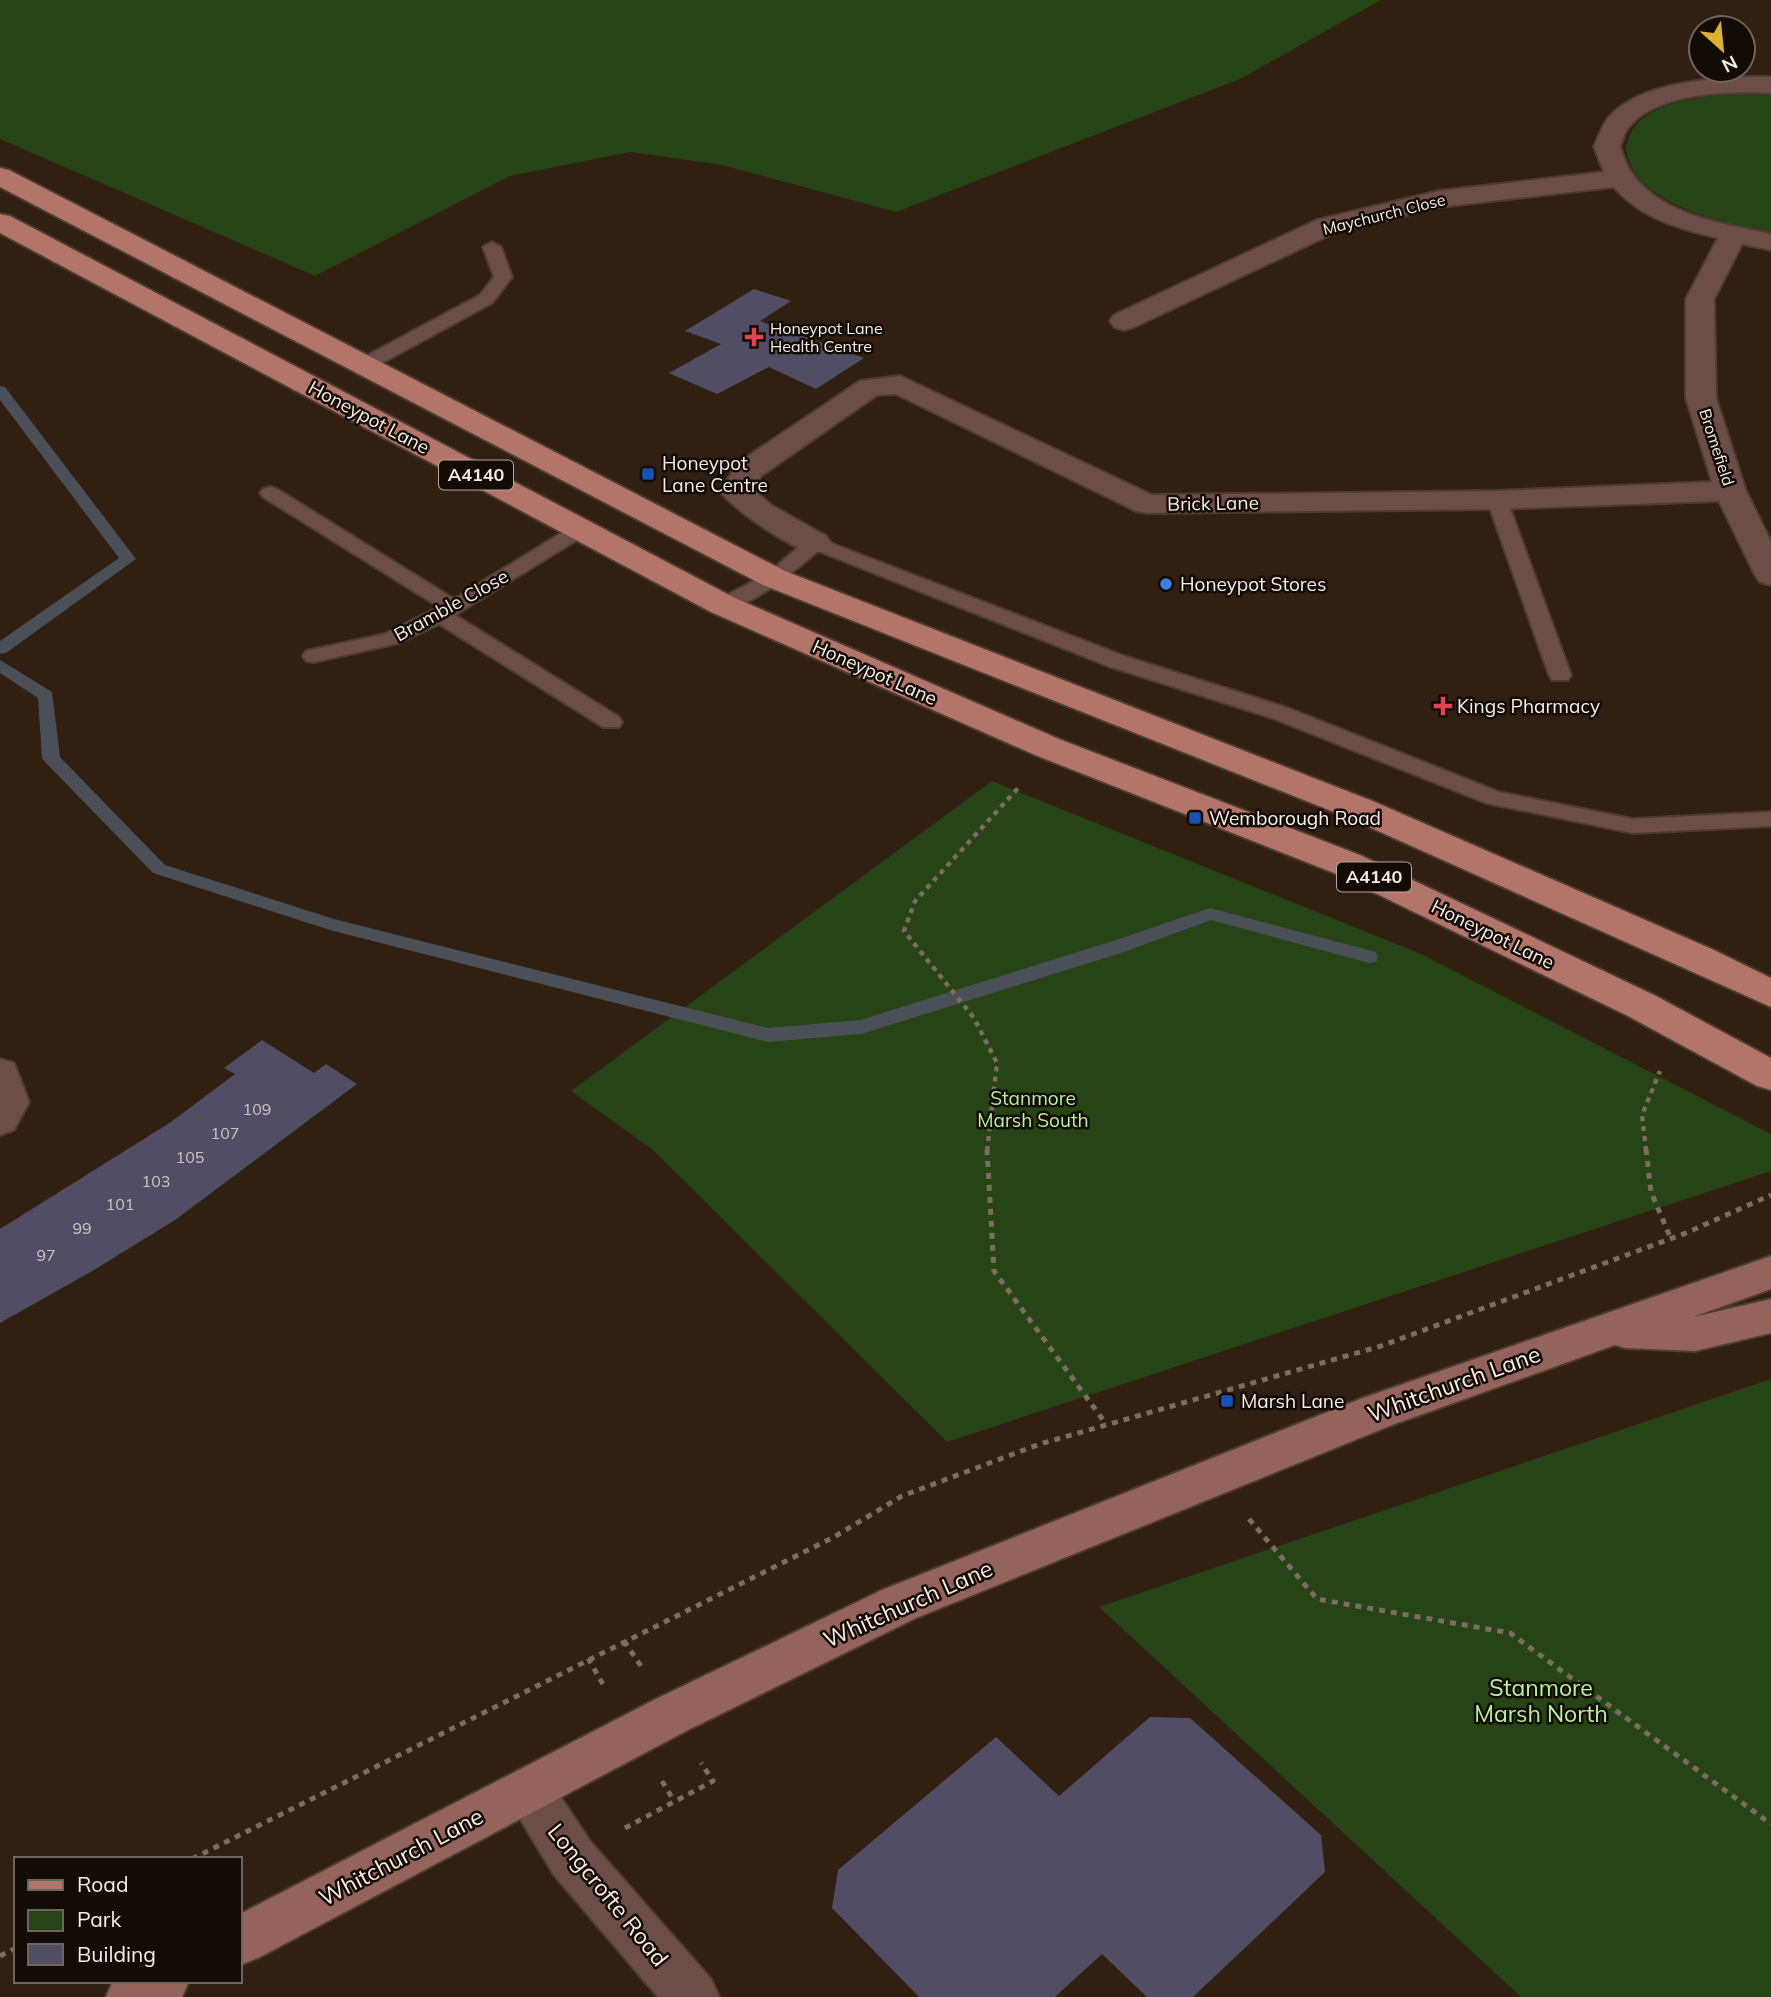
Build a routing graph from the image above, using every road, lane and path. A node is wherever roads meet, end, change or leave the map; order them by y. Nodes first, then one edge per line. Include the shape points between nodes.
1 (1771, 85) edge
2 (0, 176) edge
3 (1621, 177) junction
4 (0, 222) edge
5 (1734, 234) junction
6 (1771, 242) edge
7 (492, 247) dead end
8 (1124, 321) dead end
9 (364, 365) junction
10 (1730, 491) junction
11 (270, 493) dead end
12 (1497, 500) junction
13 (578, 531) junction
14 (815, 543) junction
15 (1771, 575) edge
16 (774, 578) junction
17 (723, 605) junction
18 (447, 612) junction
19 (314, 656) dead end
20 (1560, 675) dead end
21 (611, 722) dead end
22 (1023, 784) dead end
23 (1771, 819) edge
24 (1771, 994) edge
25 (1665, 1061) dead end
26 (0, 1073) edge
27 (1771, 1076) edge
28 (0, 1120) edge
29 (1771, 1195) edge
30 (1671, 1239) junction
31 (1771, 1272) edge
32 (1771, 1316) edge
33 (1605, 1330) junction
34 (1106, 1424) junction
35 (1212, 1476) junction
36 (624, 1640) junction
37 (588, 1658) junction
38 (646, 1674) dead end
39 (609, 1694) dead end
40 (701, 1763) dead end
41 (662, 1781) dead end
42 (528, 1791) junction
43 (674, 1801) junction
44 (1771, 1824) edge
45 (622, 1829) dead end
46 (196, 1857) edge
47 (242, 1940) edge
48 (159, 1983) edge
49 (132, 1997) edge
50 (692, 1997) edge

1 - 3 street via 1700,87 1641,104 1618,122 1607,147
2 - 9 main road, A4140
3 - 5 street via 1642,200 1678,218
3 - 8 street, Maychurch Close via 1439,199 1327,226
4 - 13 main road, Honeypot Lane / A4140
5 - 6 street
5 - 10 street, Bromefield via 1700,299 1701,398
7 - 9 lane via 503,277 486,299
9 - 16 main road, A4140
10 - 12 street, Brick Lane
10 - 15 street, Bromefield
11 - 18 lane
12 - 14 street, Brick Lane via 1147,504 901,385 870,387 749,470 736,491 760,512
12 - 20 lane
13 - 17 main road, Honeypot Lane / A4140
13 - 18 lane, Bramble Close
14 - 16 lane
14 - 23 lane via 1116,661 1280,713 1494,798 1633,826
16 - 17 lane
16 - 24 main road, A4140 via 1362,810
17 - 27 main road, Honeypot Lane / A4140 via 1047,747 1347,864 1643,1006
18 - 19 lane, Bramble Close via 393,639
18 - 21 lane
22 - 34 path via 915,901 904,931 974,1018 997,1063 986,1157 994,1271
25 - 30 path via 1642,1115 1651,1192
26 - 28 street via 9,1102
29 - 30 path
30 - 34 path via 1381,1346
31 - 33 main road, Whitchurch Lane
32 - 33 main road, Whitchurch Lane via 1695,1334
33 - 35 main road, Whitchurch Lane
34 - 36 path via 902,1496 834,1537
35 - 42 main road, Whitchurch Lane via 899,1604 671,1715
35 - 44 path via 1317,1599 1510,1633
36 - 37 path
36 - 38 path
37 - 39 path
37 - 46 path
40 - 43 path via 713,1781
41 - 43 path
42 - 47 main road, Whitchurch Lane
42 - 50 street, Longcrofte Road via 572,1858
43 - 45 path
48 - 49 main road

